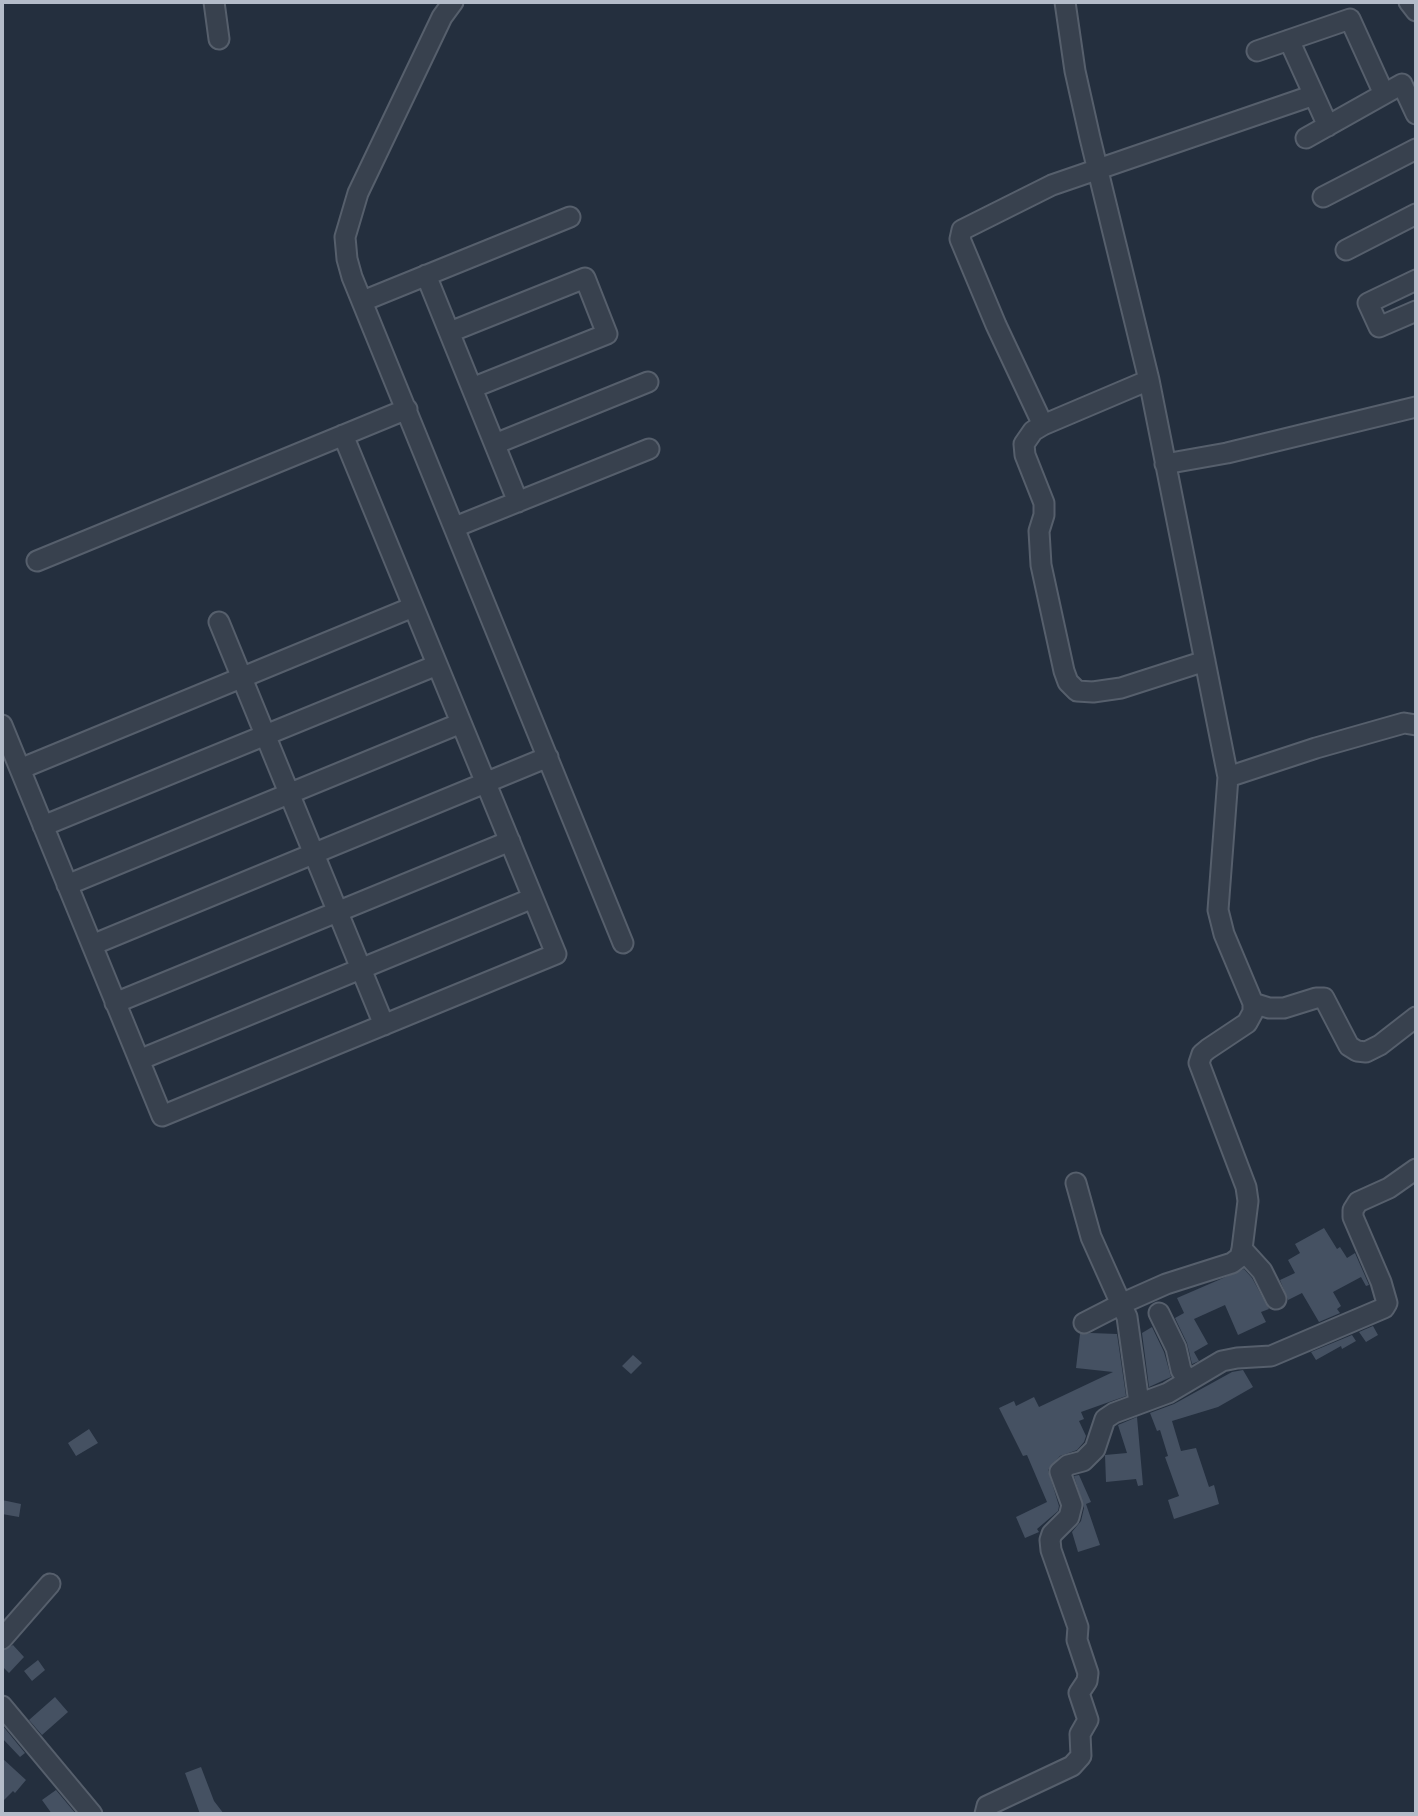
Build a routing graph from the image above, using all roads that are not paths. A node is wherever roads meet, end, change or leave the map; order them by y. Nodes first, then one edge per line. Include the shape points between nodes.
1 (214, 2) edge
2 (453, 2) edge
3 (1065, 2) edge
4 (1409, 2) edge
5 (1416, 10) edge
6 (219, 39) dead end
7 (1289, 40) junction
8 (1257, 51) dead end
9 (1384, 94) junction
10 (1314, 95) junction
11 (1416, 114) edge
12 (1328, 125) junction
13 (1306, 138) dead end
14 (1416, 149) edge
15 (1098, 170) junction
16 (1323, 197) dead end
17 (1416, 214) edge
18 (570, 217) dead end
19 (1346, 250) dead end
20 (426, 275) junction
21 (1416, 280) edge
22 (363, 301) junction
23 (1416, 310) edge
24 (450, 332) junction
25 (1149, 380) junction
26 (648, 382) dead end
27 (472, 388) junction
28 (1416, 407) edge
29 (407, 409) junction
30 (1043, 425) junction
31 (343, 435) junction
32 (495, 444) junction
33 (649, 449) dead end
34 (1165, 464) junction
35 (518, 502) junction
36 (455, 527) junction
37 (37, 561) dead end
38 (413, 607) junction
39 (219, 622) dead end
40 (1205, 661) junction
41 (437, 665) junction
42 (242, 678) junction
43 (461, 723) junction
44 (2, 725) edge
45 (1416, 725) edge
46 (266, 735) junction
47 (548, 757) junction
48 (20, 769) junction
49 (1228, 777) junction
50 (486, 783) junction
51 (290, 793) junction
52 (43, 826) junction
53 (509, 841) junction
54 (314, 854) junction
55 (67, 885) junction
56 (533, 898) junction
57 (338, 912) junction
58 (623, 943) dead end
59 (92, 945) junction
60 (362, 969) junction
61 (115, 1003) junction
62 (1253, 1003) junction
63 (1416, 1017) edge
64 (384, 1025) junction
65 (139, 1060) junction
66 (1416, 1169) edge
67 (1076, 1183) dead end
68 (1242, 1249) junction
69 (1276, 1299) dead end
70 (1121, 1304) junction
71 (1159, 1313) dead end
72 (1084, 1323) dead end
73 (1188, 1381) junction
74 (1139, 1403) junction
75 (50, 1584) dead end
76 (2, 1639) edge
77 (2, 1706) edge
78 (92, 1814) edge
79 (985, 1814) edge

1 - 6 street
2 - 22 street via 358,192 345,237 347,259
3 - 15 street
4 - 5 street
7 - 8 street
7 - 9 street via 1350,19
7 - 10 street
9 - 11 street via 1402,84
9 - 12 street
10 - 12 street
10 - 15 street
12 - 13 street
14 - 16 street
15 - 25 street
15 - 30 street via 1043,189 962,230 960,239
17 - 19 street
18 - 20 street
20 - 22 street
20 - 24 street
21 - 23 street via 1368,303 1379,327
22 - 29 street
24 - 27 street
24 - 27 street via 585,278 598,311 607,334
25 - 30 street
25 - 34 street
26 - 32 street
27 - 32 street
28 - 34 street
29 - 31 street
29 - 36 street
30 - 40 street via 1024,444 1025,455 1044,503 1039,531 1041,565 1068,682 1077,691 1121,688
31 - 37 street
31 - 38 street
32 - 35 street
33 - 35 street
34 - 40 street
35 - 36 street
36 - 47 street
38 - 41 street
38 - 42 street
39 - 42 street
40 - 49 street
41 - 43 street
41 - 46 street
42 - 46 street
42 - 48 street
43 - 50 street
43 - 51 street
44 - 48 street
45 - 49 street via 1404,723
46 - 51 street
46 - 52 street
47 - 50 street
47 - 58 street
48 - 52 street
49 - 62 street via 1217,910
50 - 53 street
50 - 54 street
51 - 54 street
51 - 55 street
52 - 55 street
53 - 56 street
53 - 57 street
54 - 57 street
54 - 59 street
55 - 59 street
56 - 60 street
56 - 64 street via 556,954
57 - 60 street
57 - 61 street
59 - 61 street
60 - 64 street
60 - 65 street
61 - 65 street
62 - 63 street via 1284,1008 1324,998 1349,1046 1366,1052
62 - 68 street via 1247,1023 1202,1054 1199,1063 1246,1187
64 - 65 street via 162,1116
66 - 73 street via 1358,1202 1353,1210 1381,1282 1387,1303 1384,1308 1271,1356 1222,1361
67 - 70 street via 1091,1237
68 - 69 street via 1262,1271
68 - 70 street via 1233,1263
70 - 72 street
70 - 74 street via 1127,1317
71 - 73 street
73 - 74 street
74 - 79 street via 1105,1419 1095,1449 1060,1472 1072,1505 1069,1517 1050,1540 1088,1673 1079,1693 1087,1720 1080,1734 1081,1756 1072,1766 987,1806
75 - 76 street
77 - 78 street

